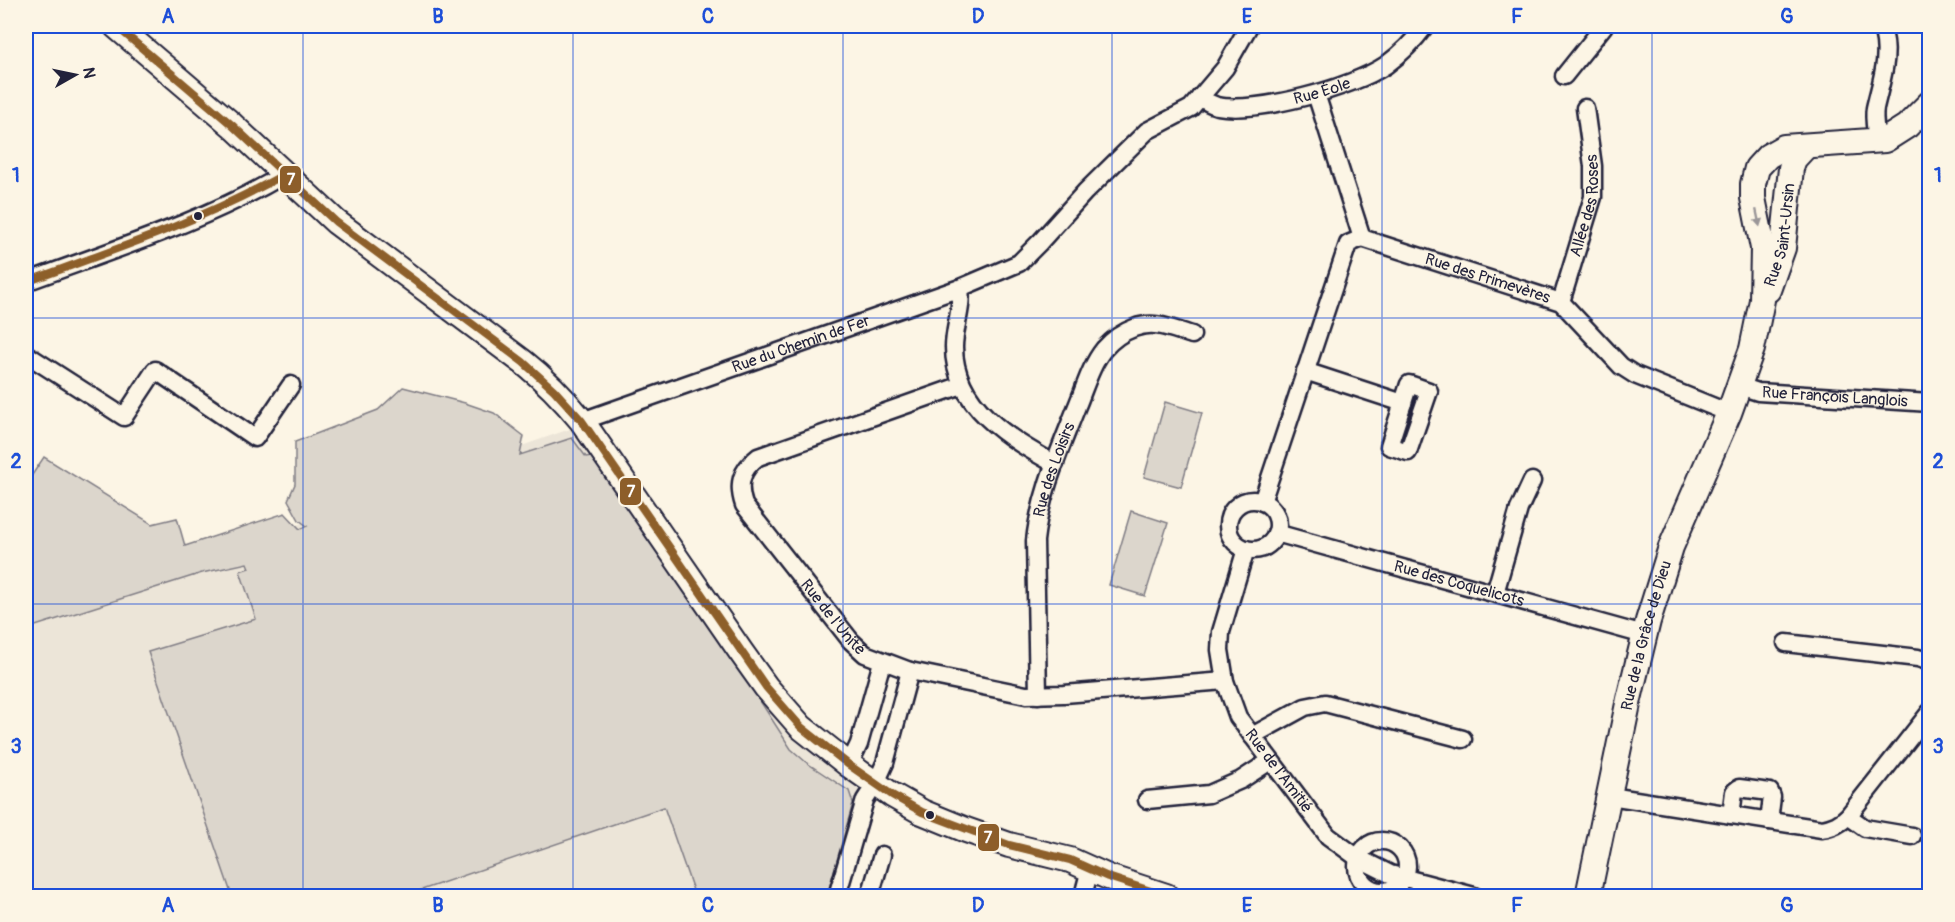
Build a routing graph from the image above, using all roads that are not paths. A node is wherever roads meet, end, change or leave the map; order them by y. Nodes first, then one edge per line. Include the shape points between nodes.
1 (116, 26) edge
2 (1249, 26) edge
3 (1425, 26) edge
4 (1604, 26) edge
5 (1881, 26) edge
6 (1564, 76) dead end
7 (1316, 94) junction
8 (1200, 97) junction
9 (1929, 103) edge
10 (1585, 108) dead end
11 (1877, 141) junction
12 (1806, 146) junction
13 (1768, 156) junction
14 (1791, 168) junction
15 (285, 174) junction
16 (1362, 238) junction
17 (26, 282) edge
18 (960, 288) junction
19 (1762, 300) junction
20 (1561, 302) junction
21 (1192, 335) dead end
22 (26, 354) edge
23 (1305, 371) junction
24 (291, 385) dead end
25 (962, 385) junction
26 (1740, 386) junction
27 (1403, 403) dead end
28 (1929, 403) edge
29 (1729, 413) junction
30 (582, 421) junction
31 (1055, 464) junction
32 (1533, 481) dead end
33 (1262, 502) junction
34 (1276, 533) junction
35 (1246, 549) junction
36 (1495, 593) junction
37 (1644, 635) junction
38 (1786, 643) dead end
39 (882, 662) junction
40 (1929, 662) edge
41 (910, 671) junction
42 (1225, 681) junction
43 (1038, 695) junction
44 (1929, 712) edge
45 (1252, 736) junction
46 (1463, 739) dead end
47 (1270, 761) junction
48 (849, 765) junction
49 (876, 783) junction
50 (1610, 796) junction
51 (1147, 800) dead end
52 (1731, 815) junction
53 (1848, 816) junction
54 (1769, 821) junction
55 (1912, 836) dead end
56 (882, 855) dead end
57 (1358, 858) junction
58 (1090, 869) junction
59 (1405, 878) junction
60 (837, 897) edge
61 (870, 897) edge
62 (1083, 897) edge
63 (1166, 897) edge
64 (1474, 897) edge
65 (1588, 897) edge

1 - 15 street
2 - 8 street via 1225,68
3 - 7 street, Rue Éole via 1385,66
4 - 6 street
5 - 11 street via 1886,59 1875,109
7 - 8 street, Rue Éole via 1242,106 1218,106
7 - 16 street
8 - 18 street, Rue du Chemin de Fer via 1191,108 1147,130 1019,262
9 - 11 street via 1899,132
10 - 20 street, Allée des Roses via 1593,197
11 - 12 street
12 - 13 street via 1784,147
12 - 14 street, Rue Saint-Ursin
13 - 14 street, Rue Saint-Ursin
13 -> 19 street, Rue Saint-Ursin via 1757,168 1753,184 1763,248
14 - 19 street, Rue Saint-Ursin via 1783,248
15 - 17 street via 215,210
15 - 30 street via 336,222 547,381
16 - 20 street, Rue des Primevères
16 - 23 street via 1348,244
18 - 25 street via 954,346
18 - 30 street, Rue du Chemin de Fer
19 - 26 street, Rue Saint-Ursin
20 - 29 street, Rue des Primevères via 1621,366
21 - 31 street, Rue des Loisirs via 1158,324 1146,325 1111,342 1093,367
22 - 24 street via 124,417 155,370 255,438
23 - 27 street
23 - 33 street
25 - 31 street via 987,418
25 - 39 street, Rue de l'Unité via 758,457 747,466 740,481 744,505 770,539 851,641
26 - 28 street, Rue François Langlois via 1758,392
26 - 29 street, Rue de la Grâce de Dieu
29 - 37 street, Rue de la Grâce de Dieu via 1671,547
30 - 48 street via 766,687 801,727
31 - 43 street, Rue des Loisirs via 1037,520 1035,541
32 - 36 street via 1519,509
33 - 34 street via 1275,515
33 - 35 street via 1246,501 1229,517 1229,533 1238,546
34 - 35 street via 1264,548
34 - 36 street, Rue des Coquelicots
35 - 42 street, Rue de l'Amitié via 1221,632
36 - 37 street, Rue des Coquelicots
37 - 50 street, Rue de la Grâce de Dieu
38 - 40 street
39 - 41 street, Rue de l'Unité
39 - 48 street via 859,744
41 - 43 street, Rue de l'Unité
41 - 49 street
42 - 43 street, Rue de l'Unité
42 - 45 street, Rue de l'Amitié via 1238,717
44 - 53 street
45 - 46 street via 1305,707 1325,702
45 - 47 street, Rue de l'Amitié
47 - 51 street via 1209,794
47 - 57 street, Rue de l'Amitié via 1328,836
48 - 49 street
49 - 58 street via 946,823
49 - 60 street via 865,800
50 - 52 street
50 - 65 street, Rue de la Grâce de Dieu
52 - 54 street
52 - 54 street via 1734,792 1739,788 1770,792
53 - 54 street via 1822,830
53 - 55 street via 1865,828
56 - 61 street
57 - 59 street via 1358,875 1368,888 1392,890
57 - 59 street via 1368,845 1392,843 1404,854
58 - 62 street
58 - 63 street
59 - 64 street

